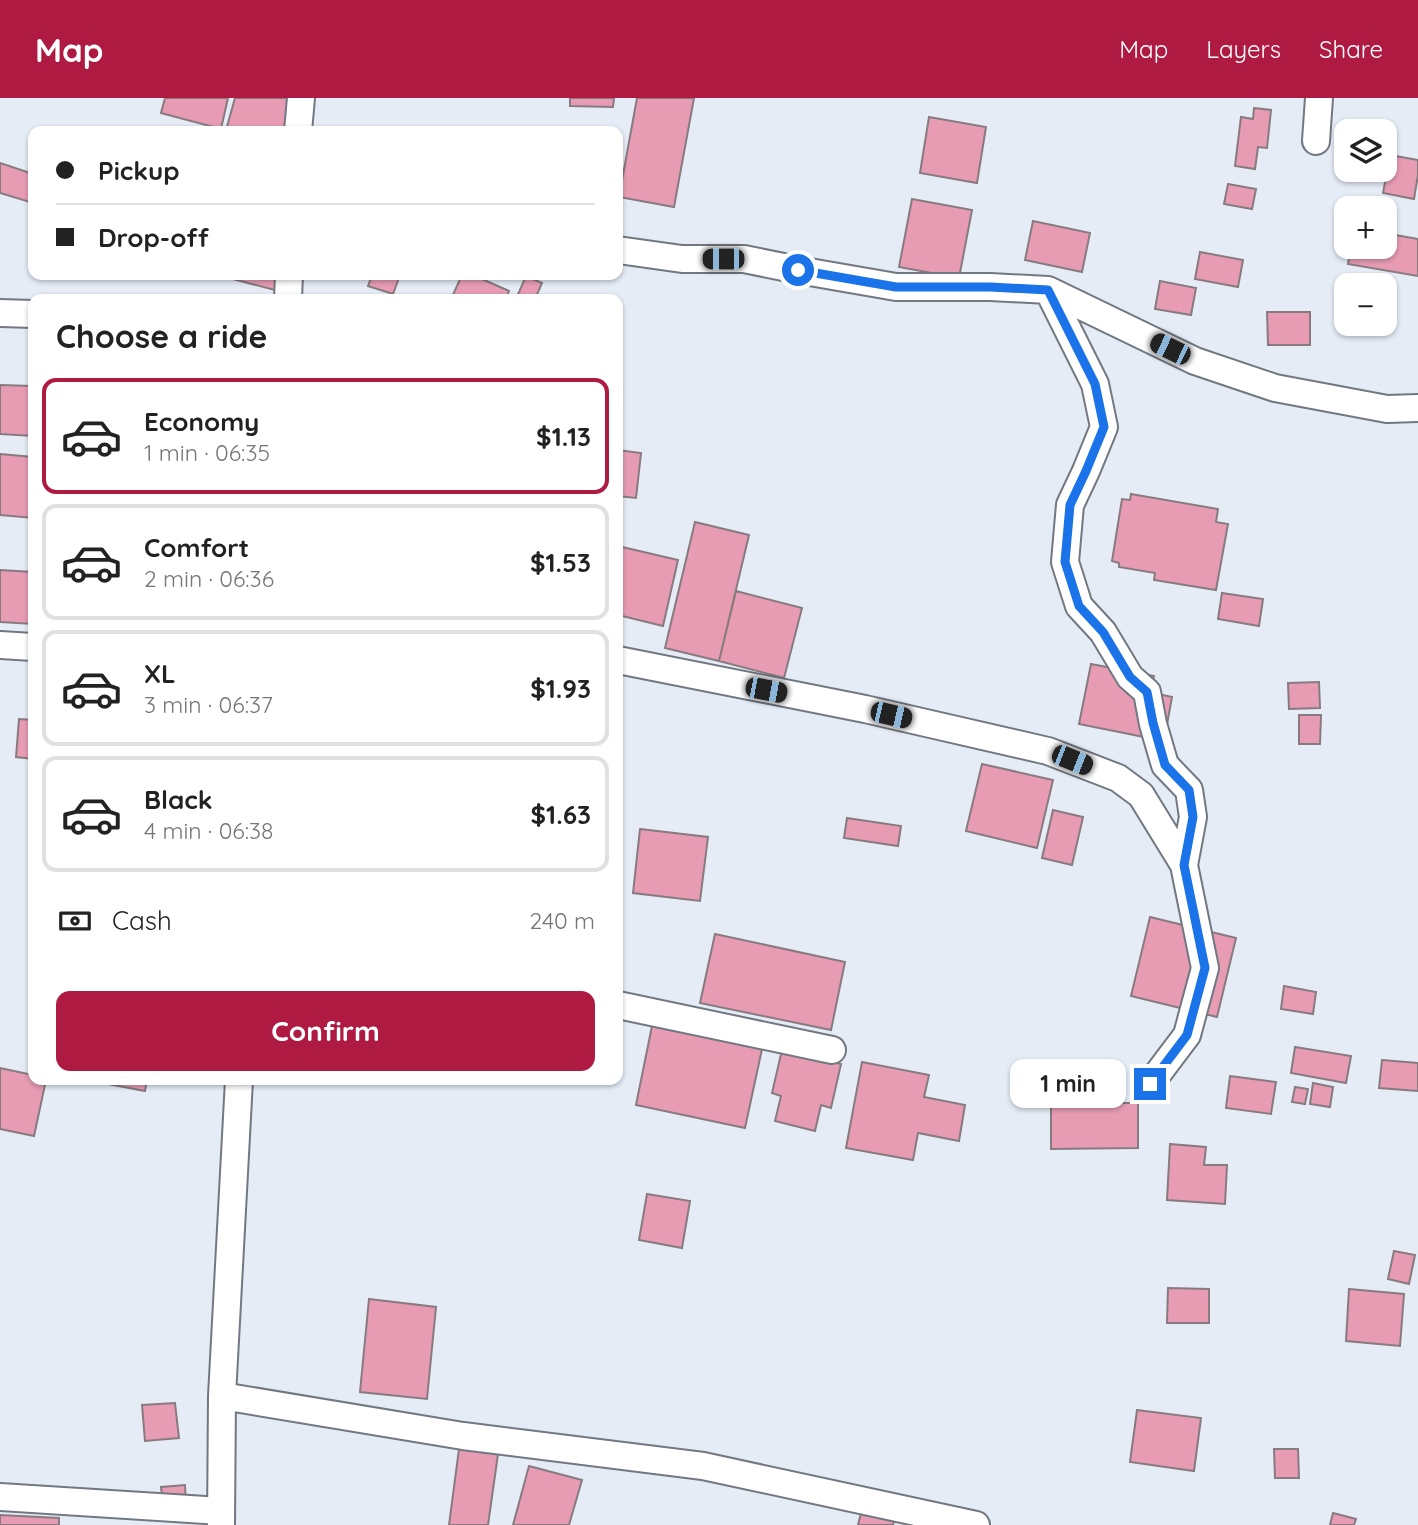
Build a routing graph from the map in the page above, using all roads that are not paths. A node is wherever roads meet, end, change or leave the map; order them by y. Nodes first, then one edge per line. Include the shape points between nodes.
1 (300, 98) edge
2 (1319, 98) edge
3 (298, 126) edge
4 (1316, 141) dead end
5 (623, 251) edge
6 (1048, 290) junction
7 (0, 313) edge
8 (28, 314) edge
9 (1418, 408) edge
10 (0, 645) edge
11 (28, 647) edge
12 (623, 661) edge
13 (1184, 865) junction
14 (623, 1005) edge
15 (832, 1051) dead end
16 (1150, 1084) dead end
17 (239, 1085) edge
18 (222, 1396) junction
19 (0, 1497) edge
20 (221, 1518) edge
21 (976, 1525) edge

1 - 3 street
2 - 4 street
5 - 6 street via 682,259 744,259 896,287
6 - 9 street via 1195,361 1275,388 1387,409
6 - 13 street via 1095,384 1104,427 1070,505 1065,562 1079,606 1103,632 1130,677 1147,692 1165,765 1189,790 1193,817
7 - 8 street
10 - 11 street
12 - 13 street via 1048,751 1118,778 1141,795
13 - 16 street via 1205,968 1187,1035
14 - 15 street
17 - 18 street
18 - 20 street
18 - 21 street via 463,1436 703,1465
19 - 20 street

